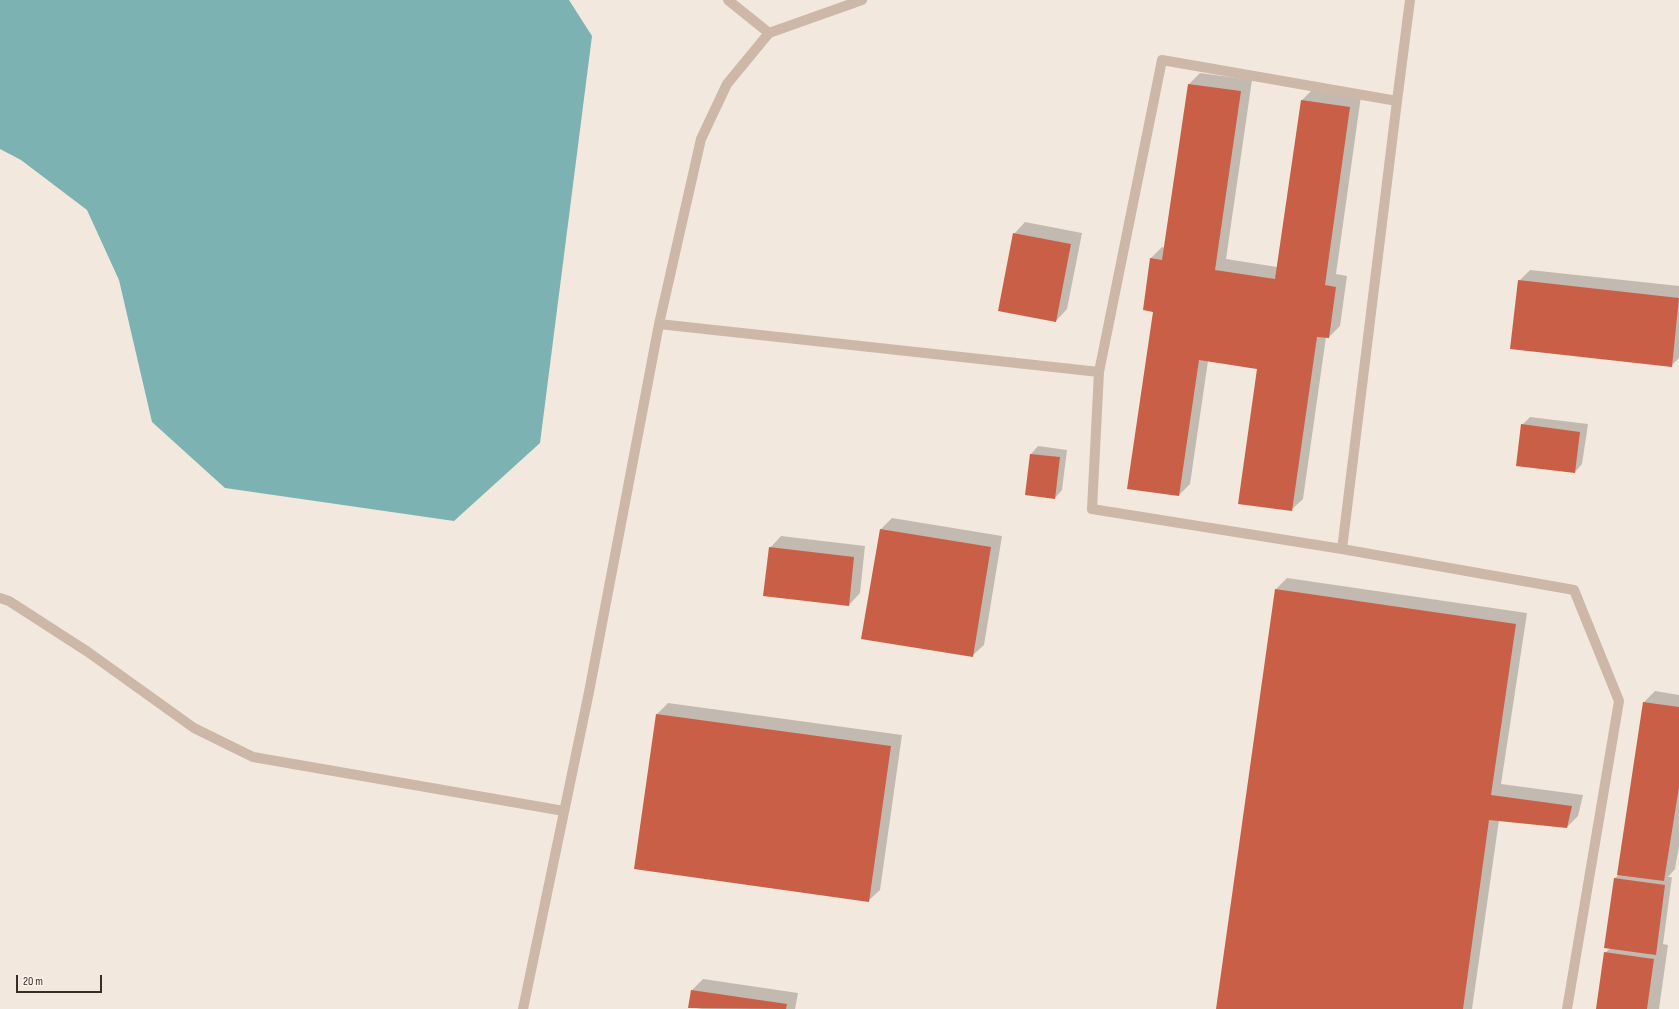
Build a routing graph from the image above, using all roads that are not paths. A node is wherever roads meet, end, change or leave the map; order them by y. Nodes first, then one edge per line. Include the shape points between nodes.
1 (728, 0) edge
2 (862, 0) edge
3 (1410, 0) edge
4 (769, 33) junction
5 (1397, 101) junction
6 (659, 324) junction
7 (1099, 372) junction
8 (1342, 549) junction
9 (0, 598) edge
10 (564, 811) junction
11 (523, 1009) edge
12 (1567, 1009) edge

1 - 4 lane
2 - 4 lane
3 - 5 lane
4 - 6 lane via 727,84 701,139
5 - 7 lane via 1162,60
5 - 8 lane
6 - 7 lane
6 - 10 lane
7 - 8 lane via 1092,509
8 - 12 lane via 1574,590 1619,701
9 - 10 lane via 9,601 88,652 194,728 253,757
10 - 11 lane

